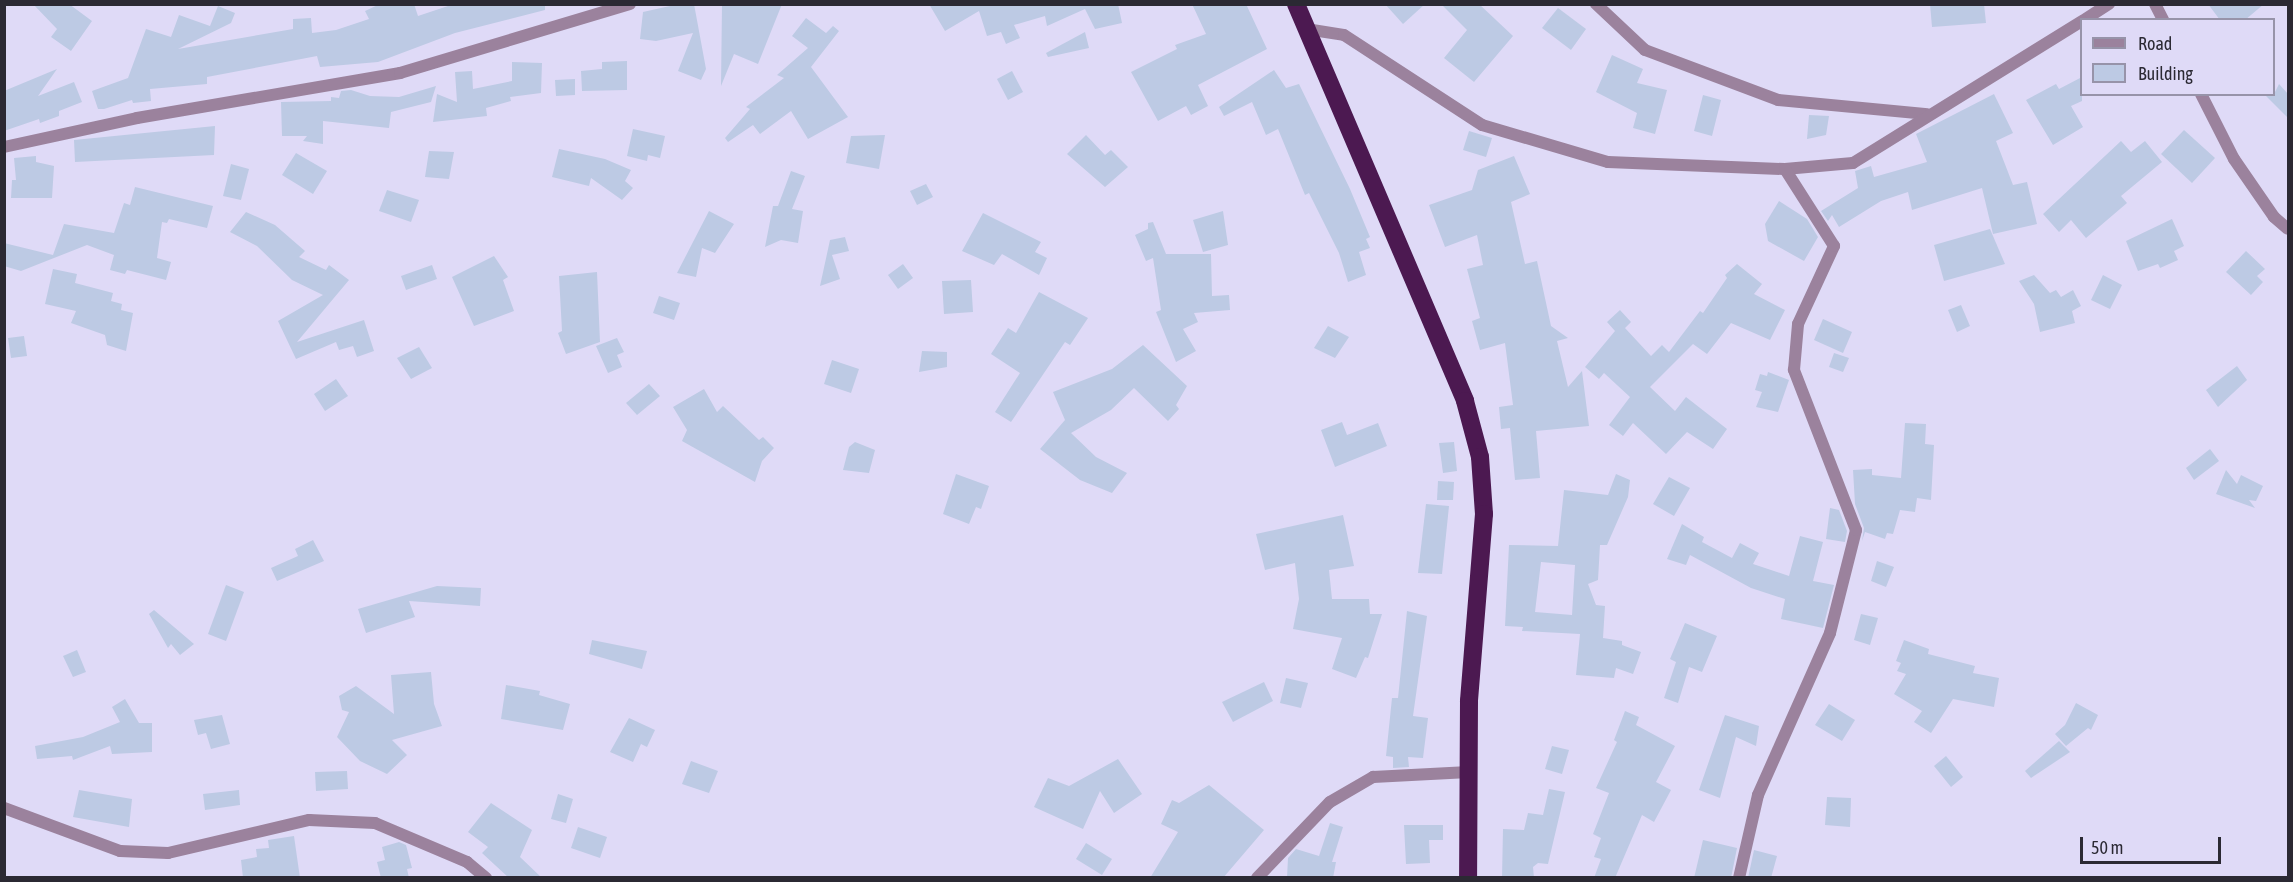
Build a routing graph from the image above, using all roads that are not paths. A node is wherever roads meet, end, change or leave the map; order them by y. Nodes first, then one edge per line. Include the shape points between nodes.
1 (630, 4) edge
2 (1296, 4) edge
3 (1596, 4) edge
4 (2109, 4) edge
5 (2155, 4) edge
6 (2086, 18) edge
7 (2162, 18) edge
8 (2080, 22) edge
9 (1306, 29) junction
10 (2202, 96) edge
11 (1927, 114) junction
12 (4, 147) edge
13 (1785, 169) junction
14 (2289, 229) edge
15 (1469, 772) junction
16 (4, 808) edge
17 (486, 878) edge
18 (1257, 878) edge
19 (1468, 878) edge
20 (1739, 878) edge

1 - 12 street via 400,73 137,118
2 - 9 highway
3 - 11 street via 1645,50 1778,100
4 - 6 street
5 - 7 street
8 - 11 street
9 - 13 street via 1344,35 1482,125 1516,136 1608,162
9 - 15 highway via 1465,401 1480,457 1484,514 1471,669
10 - 14 street via 2234,159 2274,217
11 - 13 street via 1853,162
13 - 20 street via 1834,246 1798,324 1794,370 1856,530 1830,633 1758,795
15 - 18 street via 1373,777 1330,802
15 - 19 highway
16 - 17 street via 120,851 168,853 309,820 375,823 467,862

